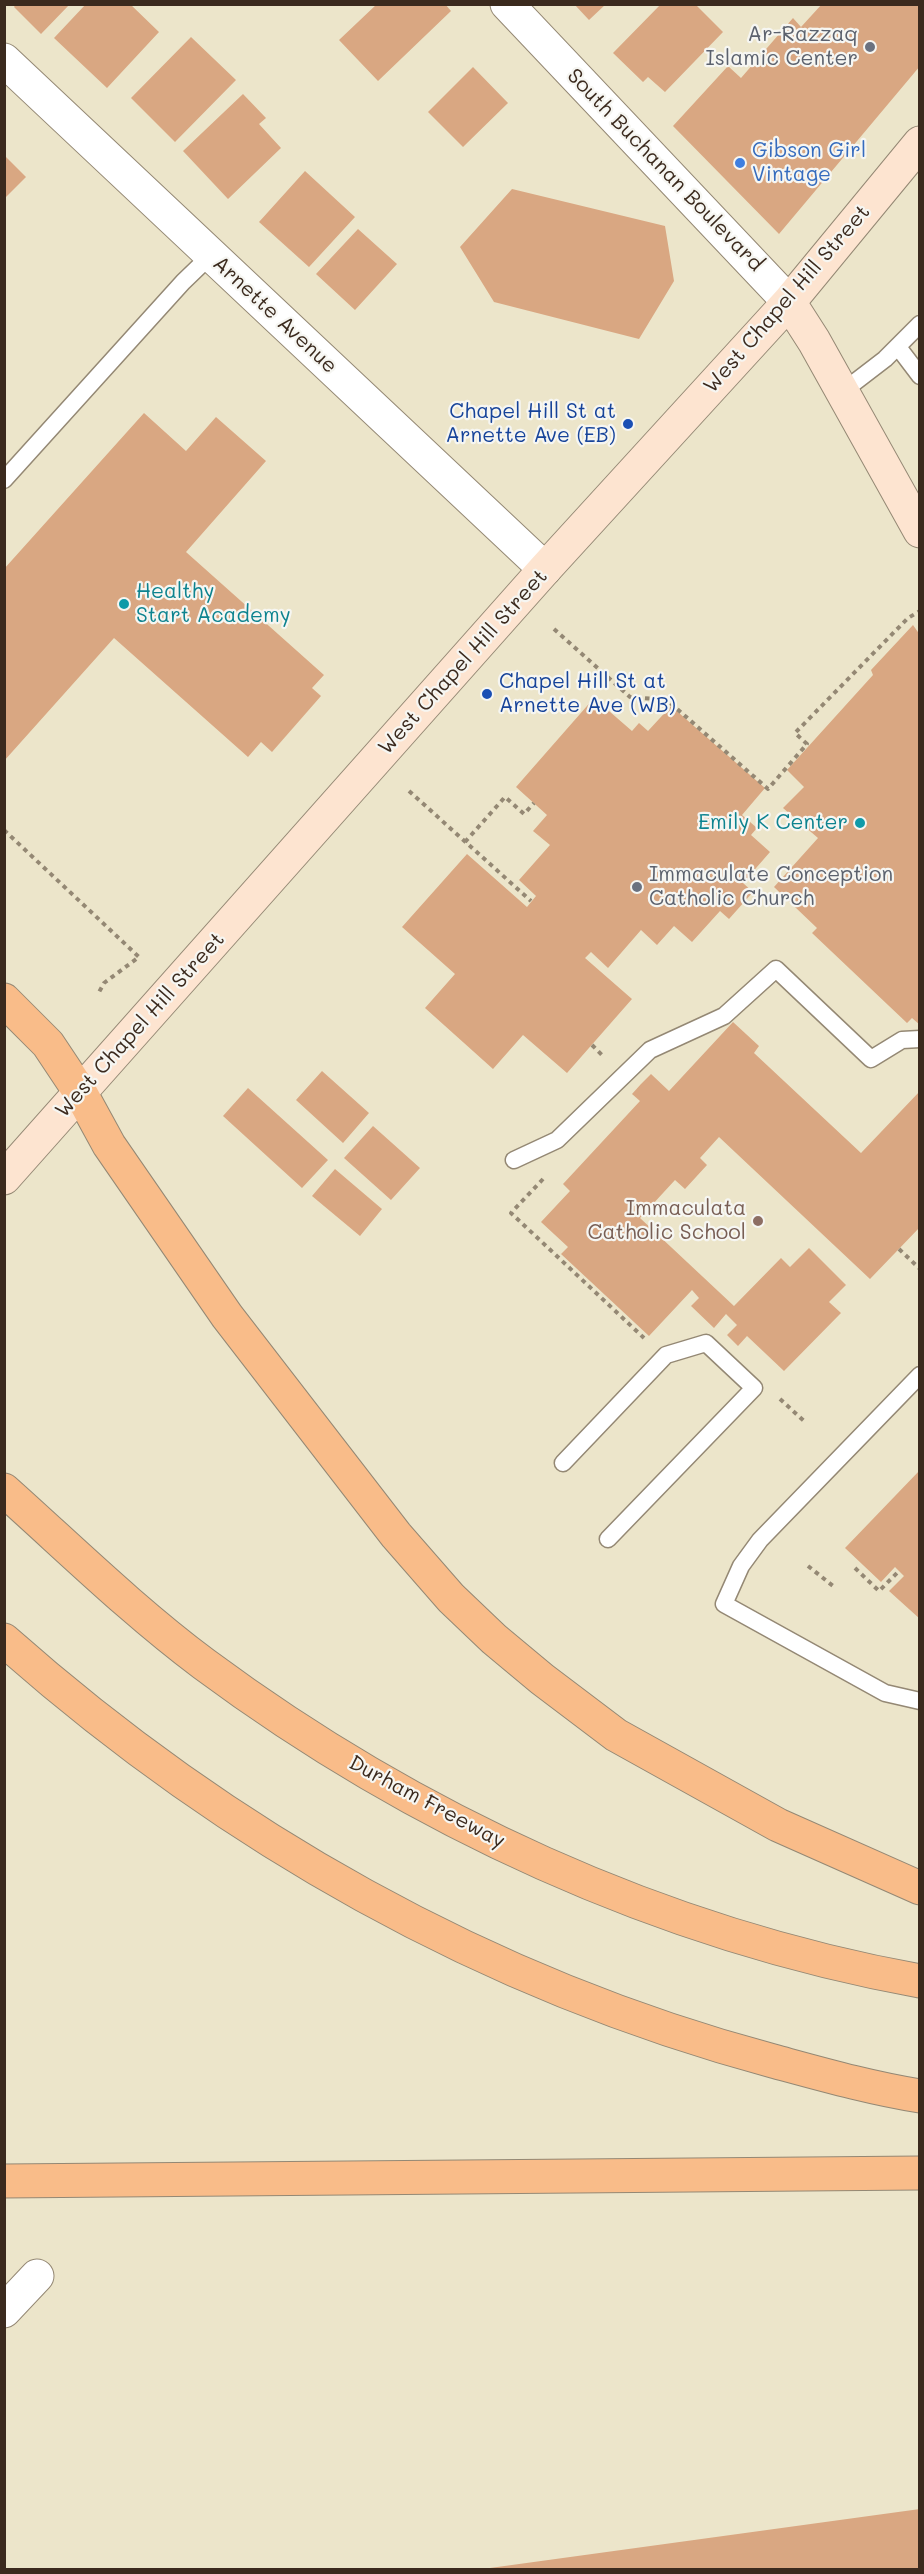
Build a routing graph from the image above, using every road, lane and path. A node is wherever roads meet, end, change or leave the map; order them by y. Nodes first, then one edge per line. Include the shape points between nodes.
1 (507, 4) edge
2 (4, 60) edge
3 (920, 143) edge
4 (211, 255) junction
5 (789, 302) junction
6 (920, 324) edge
7 (898, 347) junction
8 (920, 376) edge
9 (842, 392) junction
10 (4, 480) edge
11 (914, 509) edge
12 (545, 569) junction
13 (920, 611) edge
14 (554, 629) dead end
15 (408, 791) dead end
16 (534, 803) dead end
17 (4, 830) edge
18 (465, 842) junction
19 (531, 901) dead end
20 (98, 994) dead end
21 (4, 1000) edge
22 (920, 1039) edge
23 (80, 1092) junction
24 (514, 1160) dead end
25 (550, 1172) dead end
26 (4, 1178) edge
27 (899, 1249) dead end
28 (920, 1269) edge
29 (648, 1342) dead end
30 (920, 1375) edge
31 (778, 1396) dead end
32 (804, 1421) dead end
33 (563, 1463) dead end
34 (4, 1490) edge
35 (608, 1539) dead end
36 (808, 1566) dead end
37 (855, 1568) dead end
38 (899, 1571) dead end
39 (833, 1586) dead end
40 (4, 1640) edge
41 (920, 1701) edge
42 (920, 1888) edge
43 (920, 1981) edge
44 (920, 2096) edge
45 (920, 2173) edge
46 (4, 2181) edge
47 (37, 2276) dead end
48 (4, 2311) edge

1 - 5 street, South Buchanan Boulevard
2 - 4 street, Arnette Avenue
3 - 5 main road, West Chapel Hill Street
4 - 10 lane
4 - 12 street, Arnette Avenue
5 - 9 main road, South Buchanan Boulevard
5 - 12 main road, West Chapel Hill Street
6 - 7 lane
7 - 8 lane
7 - 9 lane
9 - 11 main road, South Buchanan Boulevard
12 - 23 main road, West Chapel Hill Street
13 - 14 path via 908,618 795,733 807,744 768,789 667,699 630,697
15 - 18 path
16 - 18 path via 524,814 505,797
17 - 20 path via 139,957 104,983
18 - 19 path
21 - 23 highway via 48,1044
22 - 24 lane via 902,1040 871,1059 776,969 724,1016 650,1050 557,1140
23 - 26 main road, West Chapel Hill Street
23 - 42 highway via 109,1145 227,1316 396,1535 451,1598 494,1639 616,1735 778,1825
25 - 29 path via 511,1214
27 - 28 path
30 - 41 lane via 760,1540 741,1566 724,1604 885,1693
31 - 32 path
33 - 35 lane via 666,1355 706,1343 754,1388
34 - 43 highway, Durham Freeway via 203,1663 289,1724 390,1785 575,1877 678,1917 789,1952
36 - 39 path
37 - 38 path via 879,1591
40 - 44 highway via 53,1684 199,1795 317,1871 410,1921 502,1966 682,2034
45 - 46 highway
47 - 48 street

